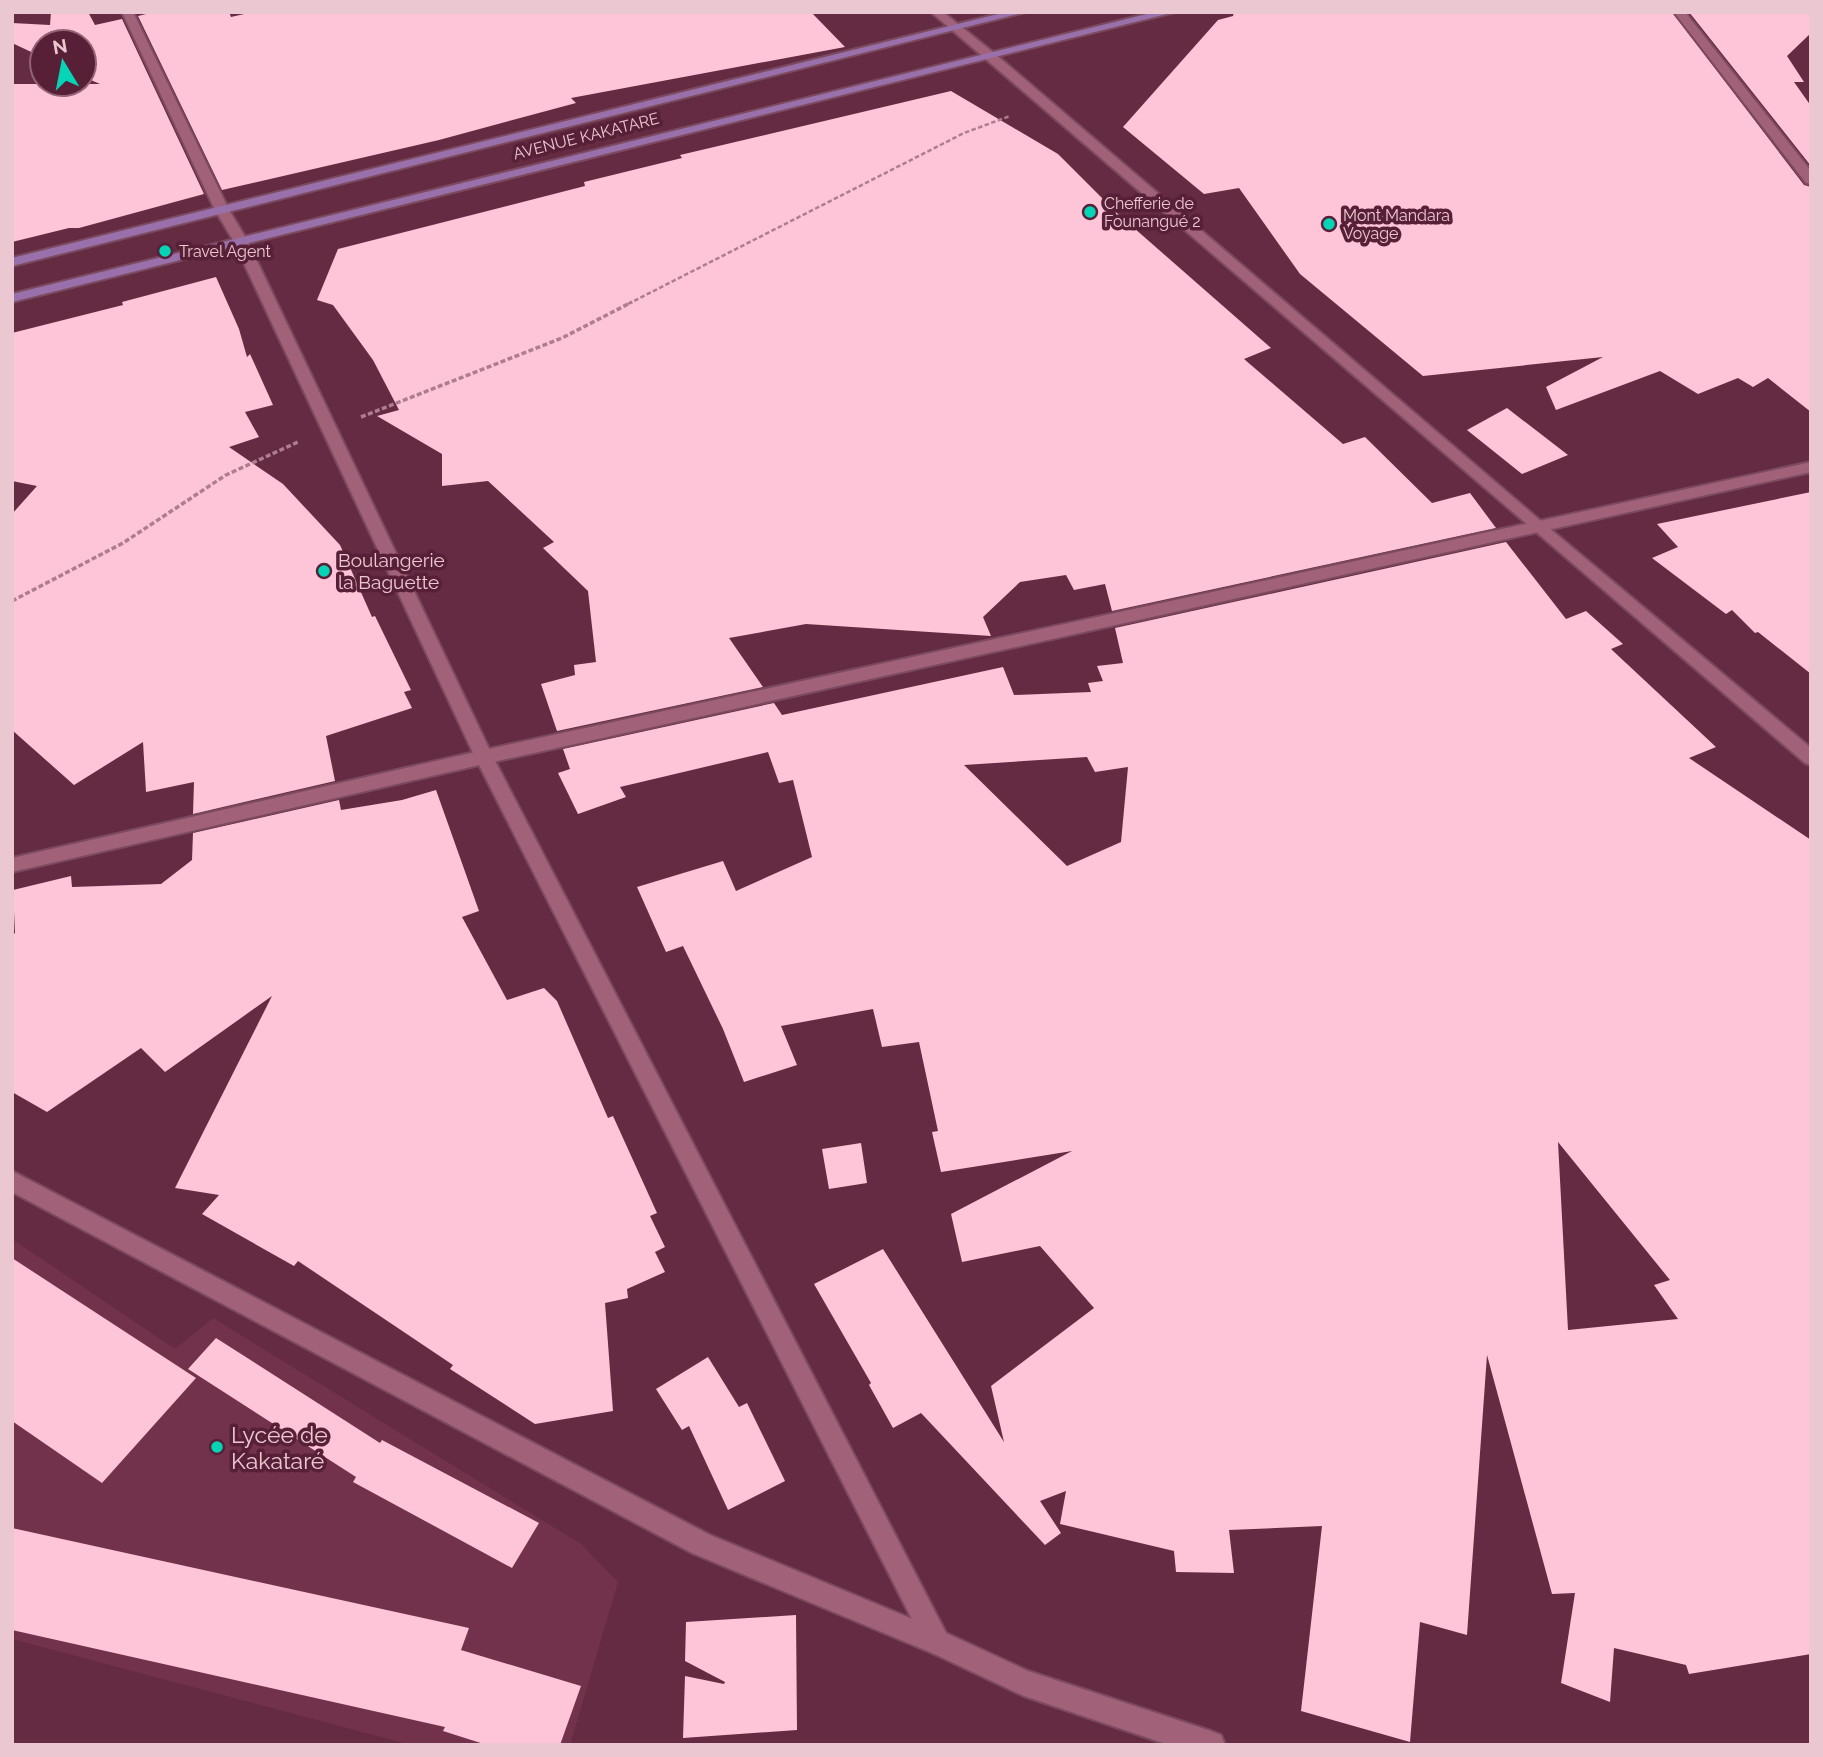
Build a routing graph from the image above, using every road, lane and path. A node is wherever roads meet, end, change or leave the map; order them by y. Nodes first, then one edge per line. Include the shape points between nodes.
1 (127, 12) edge
2 (936, 12) edge
3 (1021, 12) edge
4 (1170, 12) edge
5 (1679, 12) edge
6 (954, 28) junction
7 (990, 55) junction
8 (1048, 105) junction
9 (1811, 180) edge
10 (222, 210) junction
11 (240, 240) junction
12 (12, 262) edge
13 (12, 298) edge
14 (330, 429) junction
15 (1811, 467) edge
16 (1536, 526) junction
17 (12, 601) edge
18 (484, 757) junction
19 (1811, 758) edge
20 (12, 865) edge
21 (12, 1181) edge
22 (937, 1642) junction
23 (1211, 1745) edge

1 - 10 street
2 - 6 main road
3 - 6 main road, AVENUE KAKATARE
4 - 7 main road, AVENUE KAKATARE
5 - 9 street
6 - 7 main road
6 - 10 main road, AVENUE KAKATARE
7 - 8 main road
7 - 11 main road, AVENUE KAKATARE
8 - 14 path via 964,133 562,338
8 - 16 main road
10 - 11 street
10 - 12 main road, AVENUE KAKATARE
11 - 13 main road, AVENUE KAKATARE
11 - 14 street
14 - 17 path via 226,475 123,543
14 - 18 street
15 - 16 street
16 - 18 street
16 - 19 main road
18 - 20 street
18 - 22 street
21 - 22 street via 701,1544
22 - 23 street via 1024,1683

